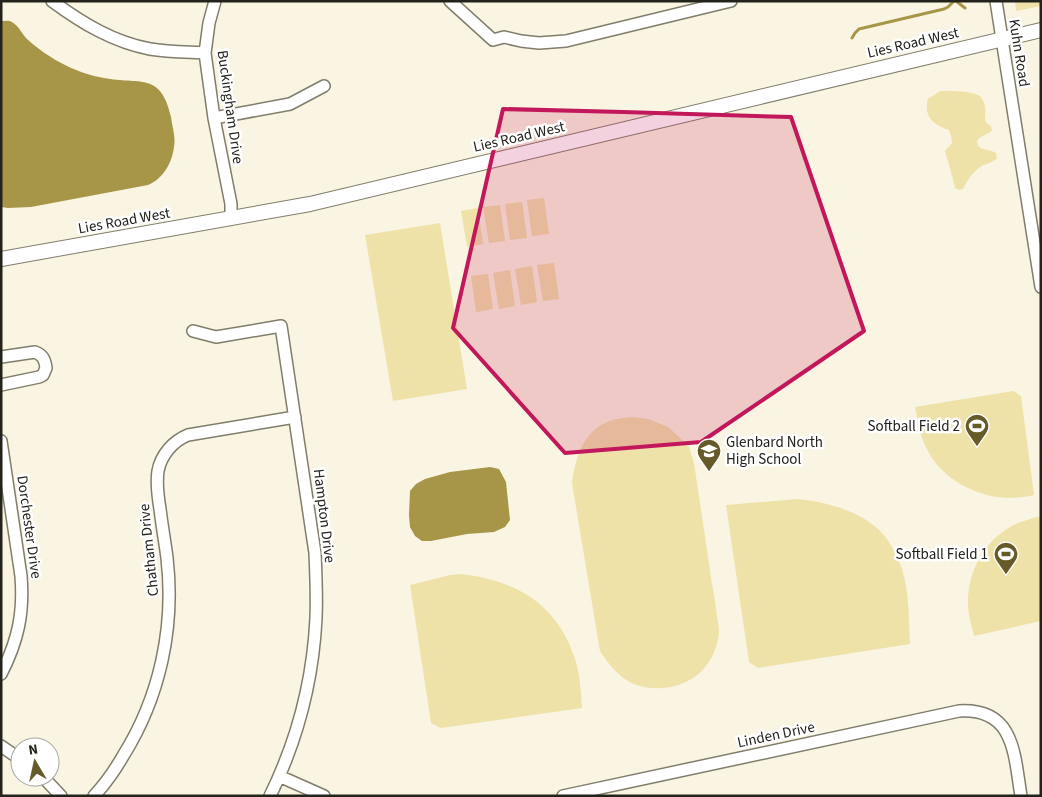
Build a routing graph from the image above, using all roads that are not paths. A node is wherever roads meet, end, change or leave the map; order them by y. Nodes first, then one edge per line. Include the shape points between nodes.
1 (52, 1) edge
2 (215, 1) edge
3 (450, 1) edge
4 (731, 1) edge
5 (996, 1) edge
6 (1041, 30) edge
7 (1002, 38) junction
8 (205, 53) junction
9 (324, 86) dead end
10 (214, 118) junction
11 (231, 218) junction
12 (1, 259) edge
13 (1041, 287) edge
14 (192, 331) dead end
15 (1, 357) edge
16 (1, 385) edge
17 (295, 417) junction
18 (1, 441) edge
19 (1, 674) edge
20 (279, 776) junction
21 (94, 796) edge
22 (270, 796) edge
23 (324, 796) edge
24 (563, 796) edge
25 (1021, 796) edge

1 - 8 street via 95,29 131,44
2 - 8 street, Buckingham Drive
3 - 4 street via 493,40 504,37 539,43 566,41
5 - 7 street, Kuhn Road
6 - 7 street, Lies Road West
7 - 11 street, Lies Road West via 319,202
7 - 13 street, Kuhn Road
8 - 10 street, Buckingham Drive
9 - 10 street via 290,104
10 - 11 street, Buckingham Drive
11 - 12 street, Lies Road West
14 - 17 street, Hampton Drive via 216,337 282,326
15 - 16 street via 35,352 43,357 46,368 39,377
17 - 20 street, Hampton Drive via 314,553 316,618 306,695 296,733
17 - 21 street, Chatham Drive via 188,435 174,443 161,460 157,491 170,592 167,638 150,703 136,735 114,772
18 - 19 street, Dorchester Drive via 22,594 19,628
20 - 22 street, Hampton Drive
20 - 23 street
24 - 25 street, Linden Drive via 959,712 977,712 995,718 1008,733

